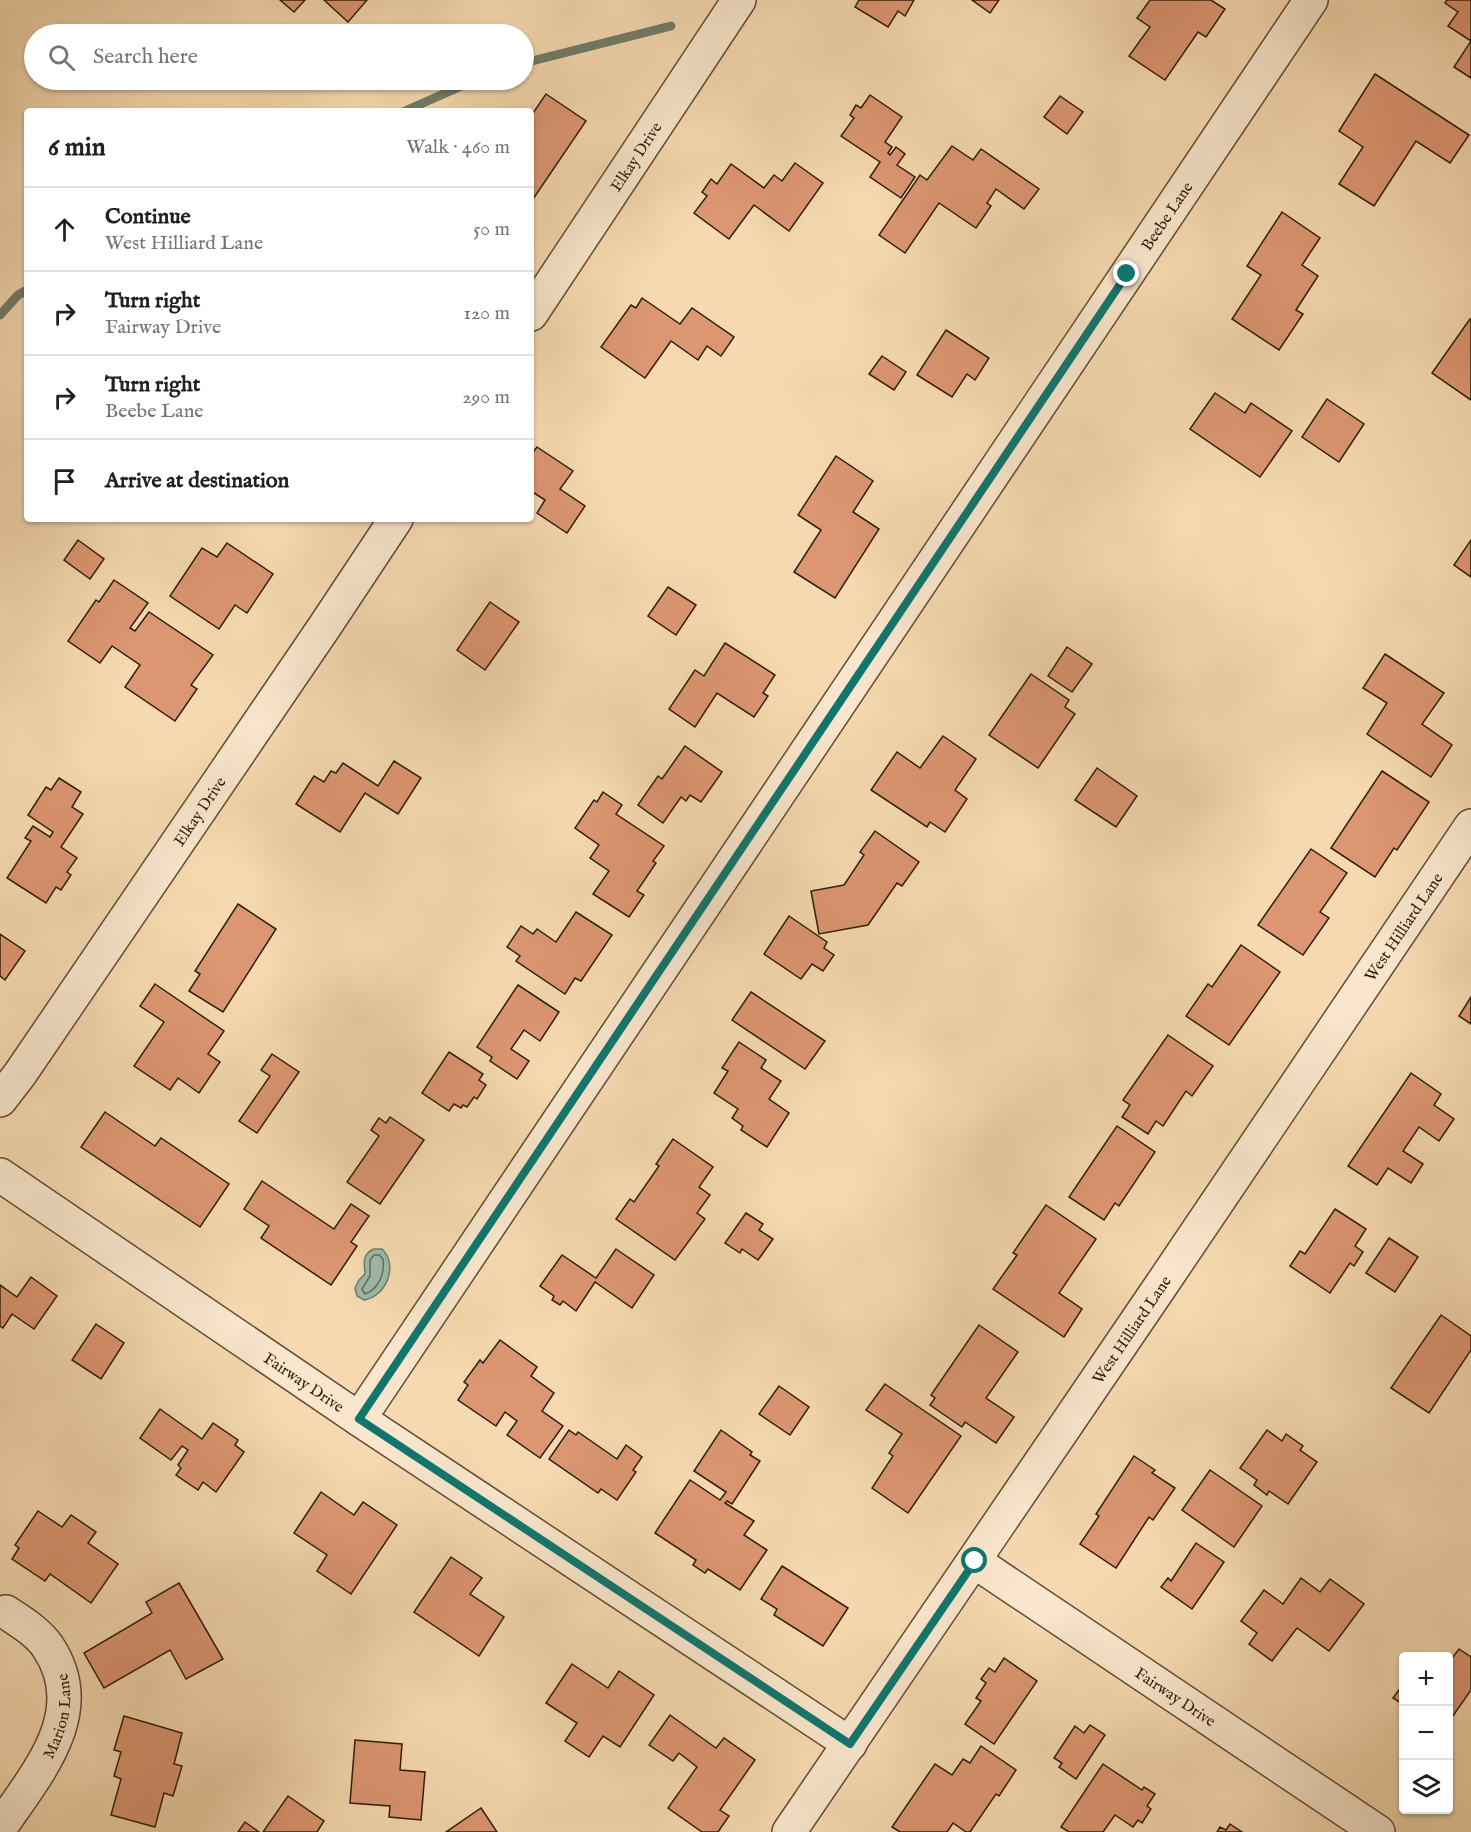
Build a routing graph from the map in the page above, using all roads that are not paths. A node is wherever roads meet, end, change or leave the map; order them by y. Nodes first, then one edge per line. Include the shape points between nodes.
1 (739, 0) edge
2 (1311, 0) edge
3 (534, 309) edge
4 (394, 522) edge
5 (1471, 826) edge
6 (0, 1100) edge
7 (0, 1175) edge
8 (359, 1419) junction
9 (975, 1561) junction
10 (6, 1612) dead end
11 (850, 1744) junction
12 (0, 1828) edge
13 (789, 1832) edge
14 (1378, 1832) edge

1 - 3 street, Elkay Drive
2 - 8 street, Beebe Lane
4 - 6 street, Elkay Drive
5 - 9 street, West Hilliard Lane
7 - 8 street, Fairway Drive
8 - 11 street, Fairway Drive
9 - 11 street, West Hilliard Lane
9 - 14 street, Fairway Drive
10 - 12 street, Marion Lane via 47,1646 64,1688 58,1738
11 - 13 street, West Hilliard Lane

